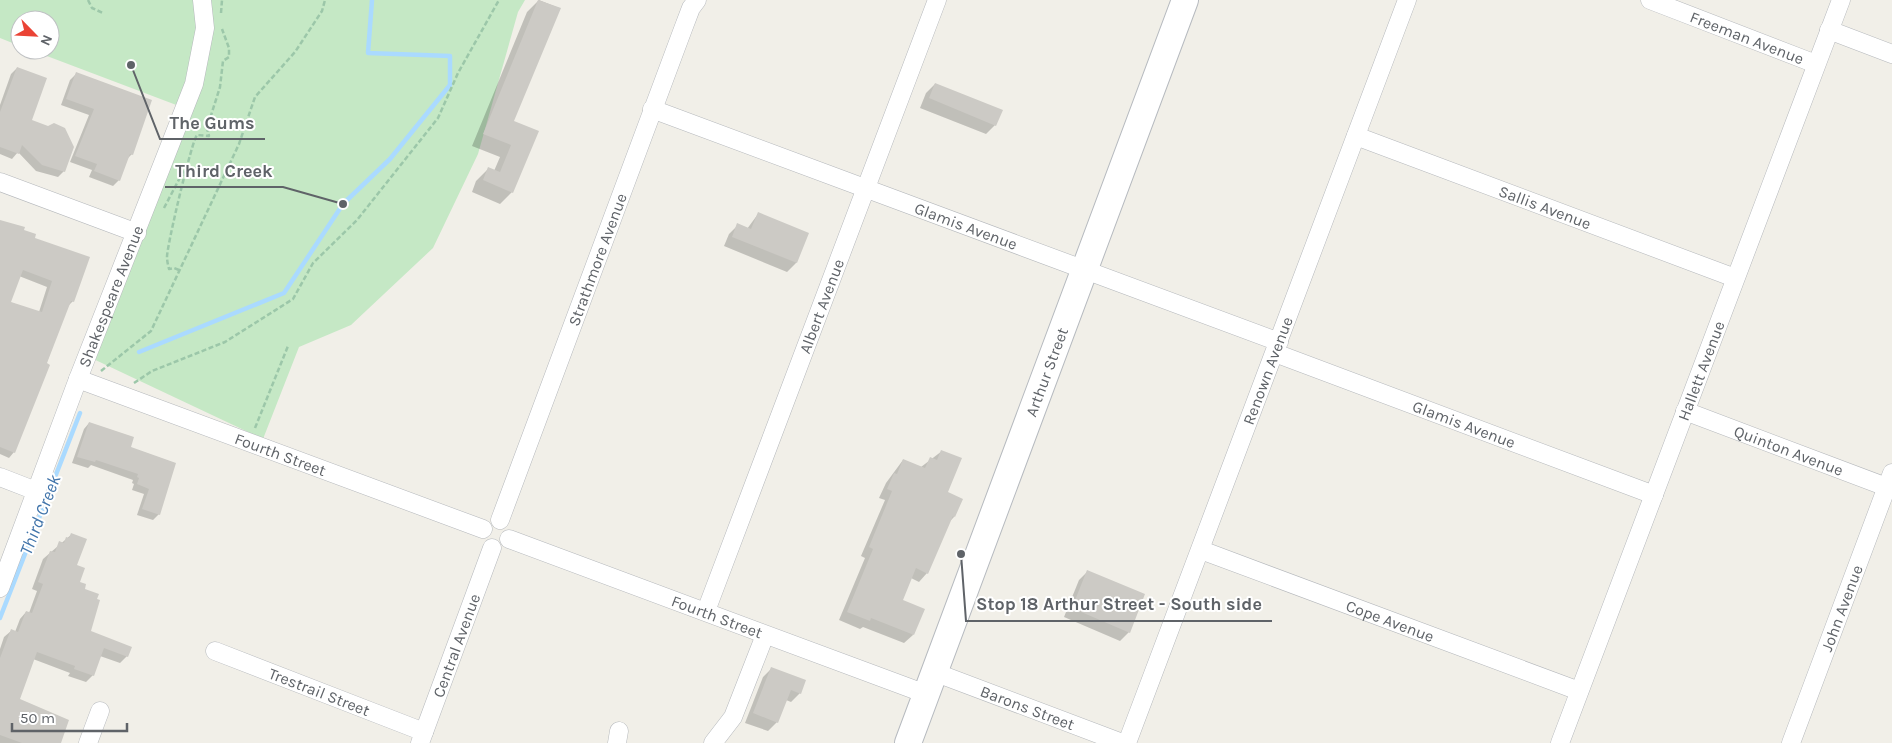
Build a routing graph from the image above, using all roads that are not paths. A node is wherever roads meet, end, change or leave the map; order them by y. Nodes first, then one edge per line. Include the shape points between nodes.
1 (202, 0) edge
2 (697, 0) edge
3 (937, 0) edge
4 (1185, 0) edge
5 (1407, 0) edge
6 (1650, 0) edge
7 (1841, 0) edge
8 (1829, 30) junction
9 (1892, 54) edge
10 (1816, 64) junction
11 (652, 109) junction
12 (1356, 136) junction
13 (0, 182) edge
14 (867, 188) junction
15 (137, 233) junction
16 (1083, 270) junction
17 (1736, 278) junction
18 (1277, 347) junction
19 (82, 381) junction
20 (1685, 411) junction
21 (0, 477) edge
22 (1890, 483) edge
23 (36, 491) junction
24 (1654, 495) junction
25 (500, 520) junction
26 (483, 528) junction
27 (509, 539) junction
28 (492, 548) junction
29 (1201, 550) junction
30 (0, 588) edge
31 (706, 612) junction
32 (765, 635) junction
33 (215, 651) dead end
34 (930, 683) junction
35 (1579, 691) junction
36 (100, 711) dead end
37 (422, 737) edge
38 (88, 743) edge
39 (713, 743) edge
40 (908, 743) edge
41 (1122, 743) edge
42 (1127, 743) edge
43 (1560, 743) edge
44 (1791, 743) edge

1 - 15 street, Shakespeare Avenue via 205,28 194,84
2 - 11 street, Strathmore Avenue
3 - 14 street, Albert Avenue
4 - 16 street, Arthur Street
5 - 12 street, Renown Avenue
6 - 10 street, Freeman Avenue
7 - 8 street, Hallett Avenue
8 - 9 street
8 - 10 street, Hallett Avenue
10 - 17 street, Hallett Avenue
11 - 14 street, Glamis Avenue
11 - 25 street, Strathmore Avenue
12 - 17 street, Sallis Avenue
12 - 18 street, Renown Avenue
13 - 15 street
14 - 16 street, Glamis Avenue
14 - 31 street, Albert Avenue
15 - 19 street, Shakespeare Avenue
16 - 18 street, Glamis Avenue
16 - 34 street, Arthur Street
17 - 20 street, Hallett Avenue
18 - 24 street, Glamis Avenue
18 - 29 street, Renown Avenue
19 - 23 street, Shakespeare Avenue
19 - 26 street, Fourth Street
20 - 22 street, Quinton Avenue
20 - 24 street, Hallett Avenue
21 - 23 street
22 - 44 street, John Avenue
23 - 30 street, Shakespeare Avenue
24 - 35 street, Hallett Avenue
25 - 26 street via 491,521
25 - 27 street via 509,529
26 - 28 street via 483,539
27 - 28 street via 501,547
27 - 31 street, Fourth Street
28 - 37 street, Central Avenue
29 - 35 street, Cope Avenue
29 - 42 street, Renown Avenue
31 - 32 street, Fourth Street
32 - 34 street, Fourth Street
32 - 39 street via 733,717
33 - 37 street, Trestrail Street
34 - 40 street, Arthur Street
34 - 41 street, Barons Street
35 - 43 street, Hallett Avenue
36 - 38 street

